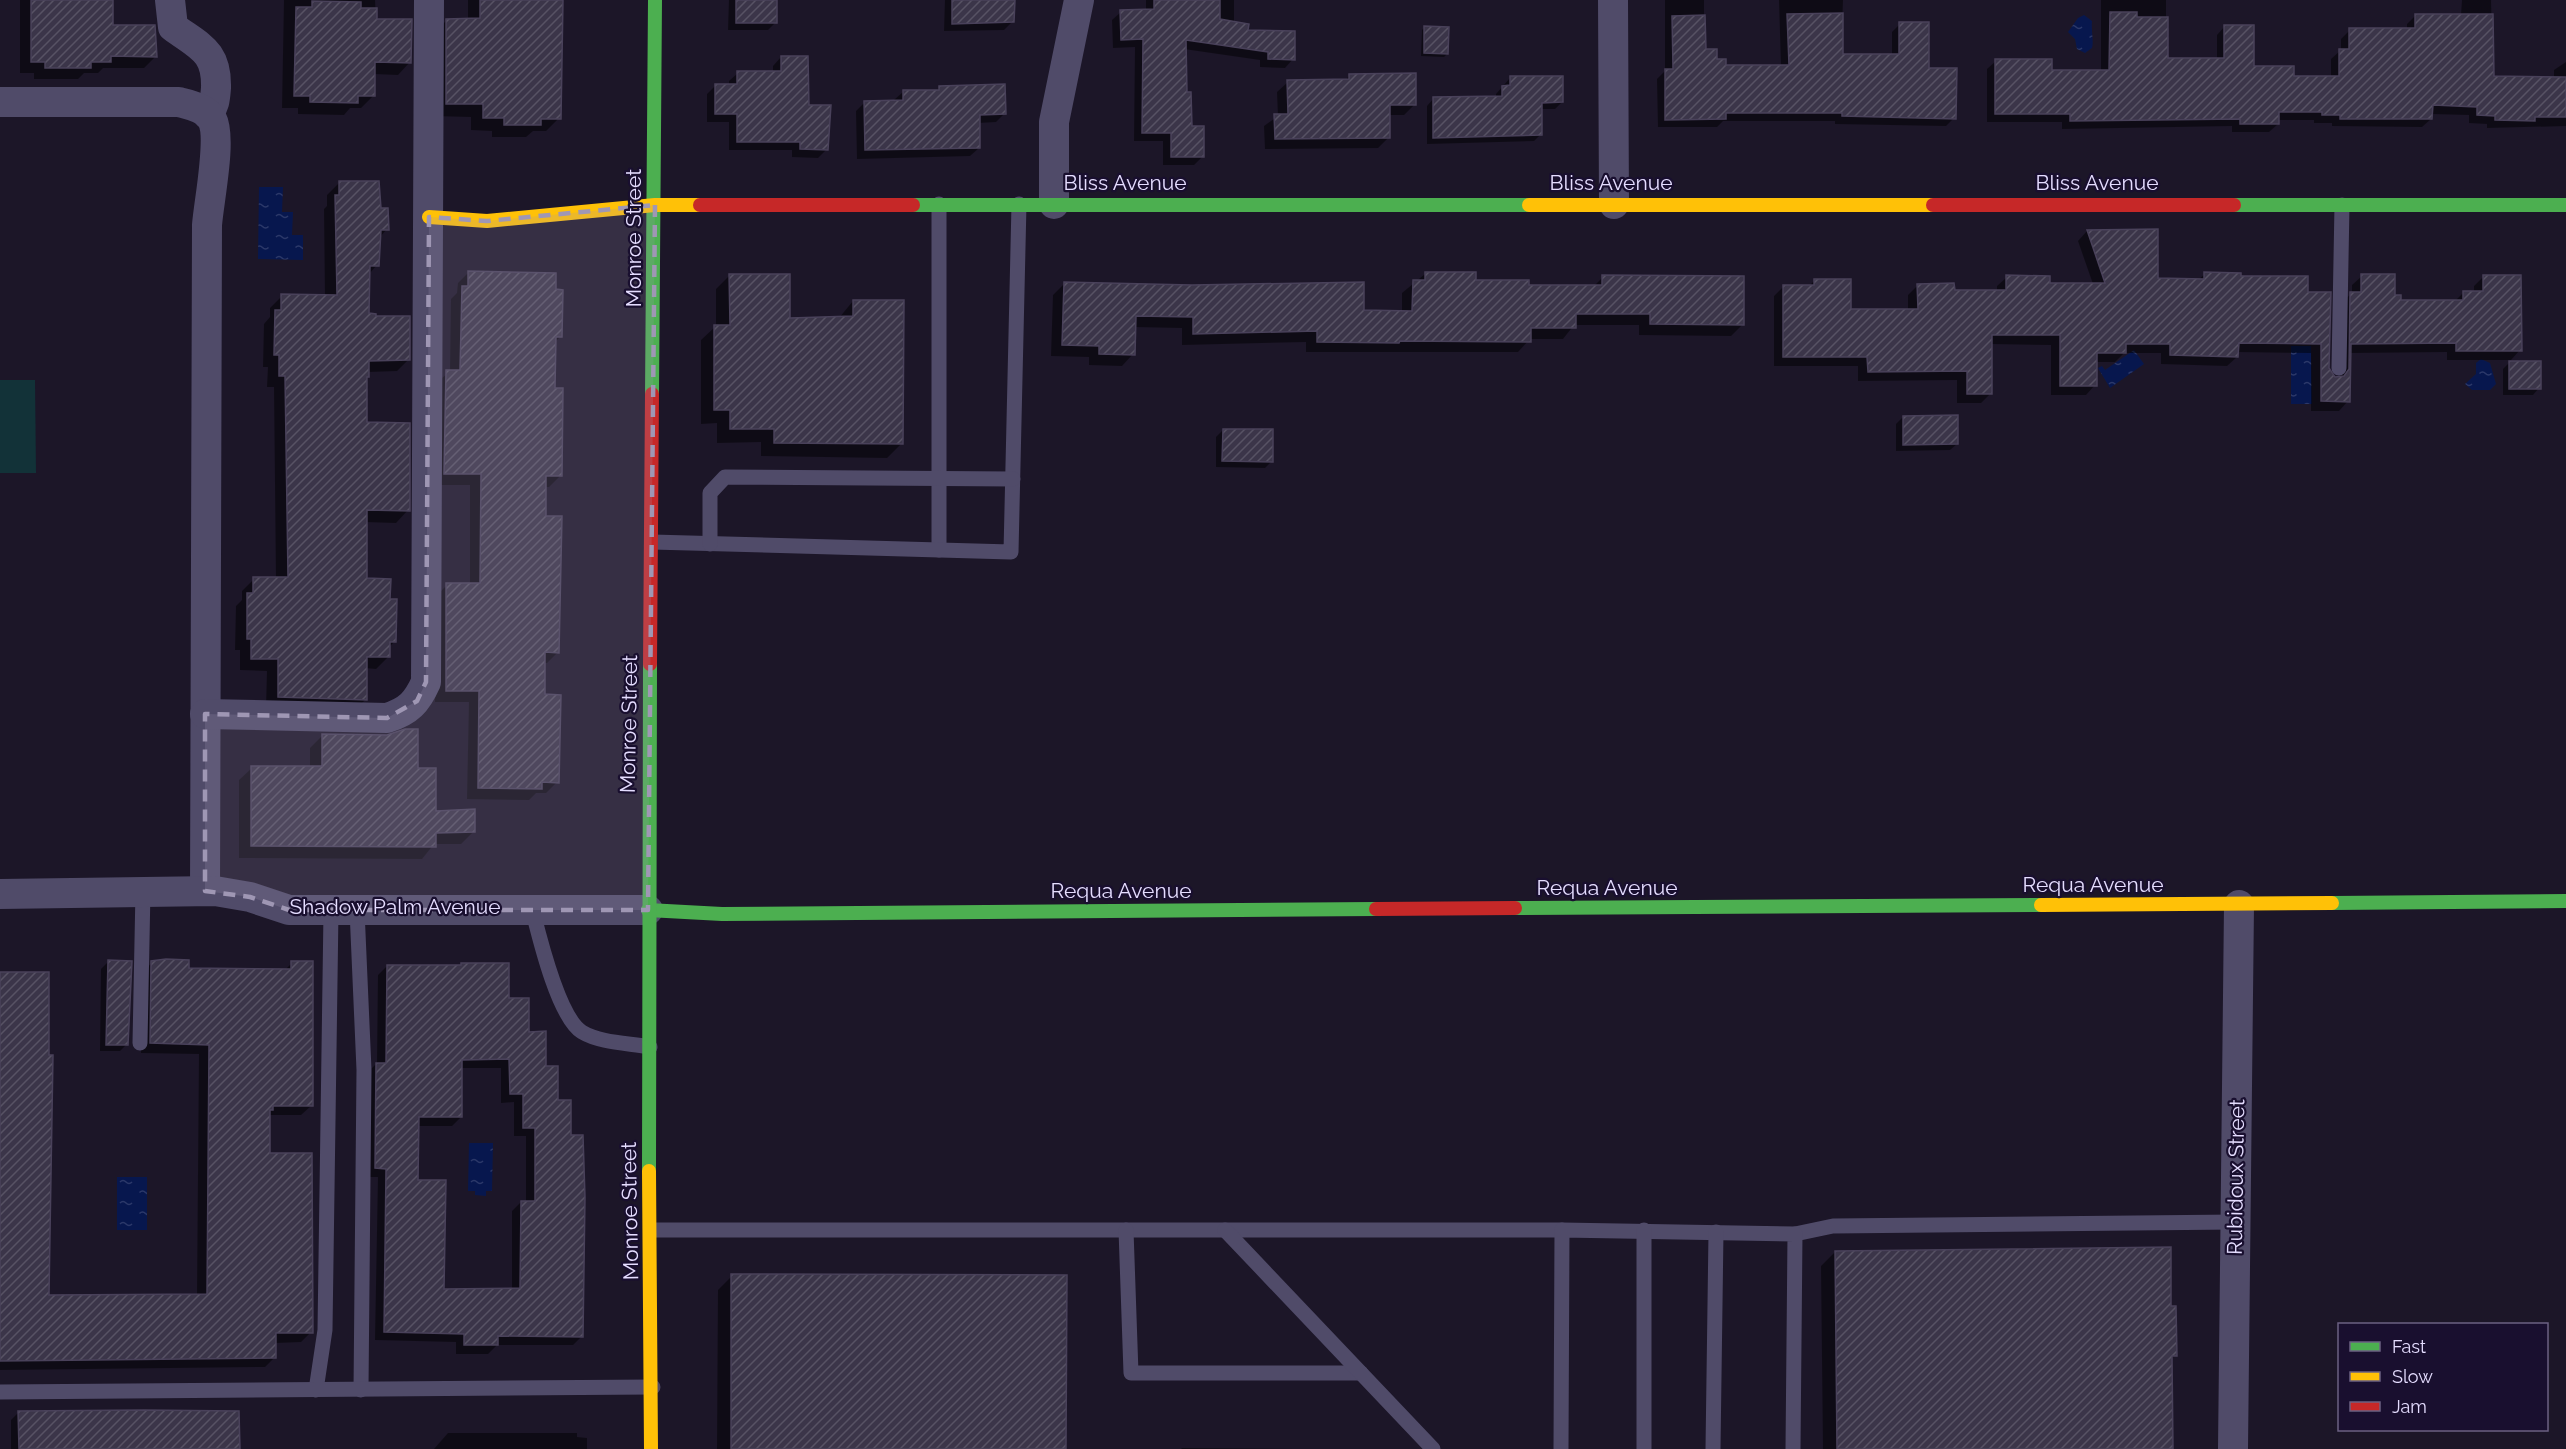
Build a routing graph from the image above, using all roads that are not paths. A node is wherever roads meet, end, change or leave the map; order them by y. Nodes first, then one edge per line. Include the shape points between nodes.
1 (170, 0) edge
2 (429, 0) edge
3 (655, 0) edge
4 (1079, 0) edge
5 (1613, 0) edge
6 (0, 102) edge
7 (208, 115) junction
8 (939, 204) junction
9 (1019, 204) junction
10 (1054, 204) junction
11 (1614, 204) junction
12 (655, 205) junction
13 (2343, 205) junction
14 (2566, 205) edge
15 (429, 217) junction
16 (2339, 368) dead end
17 (939, 478) junction
18 (1012, 479) junction
19 (652, 542) junction
20 (710, 543) junction
21 (939, 550) junction
22 (205, 714) junction
23 (143, 890) junction
24 (205, 891) junction
25 (0, 894) edge
26 (2566, 901) edge
27 (2239, 905) junction
28 (532, 908) junction
29 (648, 910) junction
30 (344, 911) junction
31 (140, 1043) dead end
32 (650, 1047) junction
33 (2236, 1222) junction
34 (652, 1230) junction
35 (1126, 1230) junction
36 (1225, 1230) junction
37 (1562, 1230) junction
38 (1644, 1230) junction
39 (1716, 1232) junction
40 (1795, 1234) junction
41 (1361, 1372) junction
42 (653, 1387) junction
43 (316, 1390) junction
44 (361, 1390) junction
45 (0, 1392) edge
46 (651, 1449) edge
47 (1433, 1449) edge
48 (1562, 1449) edge
49 (1644, 1449) edge
50 (1713, 1449) edge
51 (1793, 1449) edge
52 (2234, 1449) edge

1 - 7 street via 173,27 206,49 215,65 215,105
2 - 15 street
3 - 12 street, Monroe Street
4 - 10 street via 1054,122
5 - 11 street
6 - 7 street via 180,102 196,106
7 - 22 street via 218,143 207,225
8 - 9 street, Bliss Avenue
8 - 12 street, Bliss Avenue
8 - 17 lane
9 - 10 street, Bliss Avenue
9 - 18 lane
10 - 11 street, Bliss Avenue
11 - 13 street, Bliss Avenue
12 - 15 street, Bliss Avenue via 487,221
12 - 19 street, Monroe Street
13 - 14 street, Bliss Avenue
13 - 16 lane
15 - 22 street via 426,682 417,701 402,713 387,718
17 - 18 lane
17 - 20 lane via 725,477 710,493
17 - 21 lane
18 - 21 lane via 1011,552
19 - 20 lane
19 - 29 street, Monroe Street
20 - 21 lane
22 - 24 street
23 - 24 street, Shadow Palm Avenue
23 - 25 street, Shadow Palm Avenue
23 - 31 lane
24 - 30 street, Shadow Palm Avenue via 250,897 289,910
26 - 27 street, Requa Avenue
27 - 29 street, Requa Avenue via 734,914
27 - 33 street, Rubidoux Street
28 - 29 street, Shadow Palm Avenue
28 - 30 street, Shadow Palm Avenue
28 - 32 lane via 545,958 569,1019 582,1032
29 - 32 street, Monroe Street
30 - 43 lane via 325,1330
30 - 44 lane via 364,1070
32 - 34 street, Monroe Street
33 - 40 lane via 1833,1226
33 - 52 street, Rubidoux Street
34 - 35 lane
34 - 42 street, Monroe Street
35 - 36 lane
35 - 41 lane via 1131,1373
36 - 37 lane
36 - 41 lane
37 - 38 lane
37 - 48 lane
38 - 39 lane
38 - 49 lane
39 - 40 lane
39 - 50 lane
40 - 51 lane
41 - 47 lane
42 - 44 lane
42 - 46 street, Monroe Street
43 - 44 lane
43 - 45 lane

